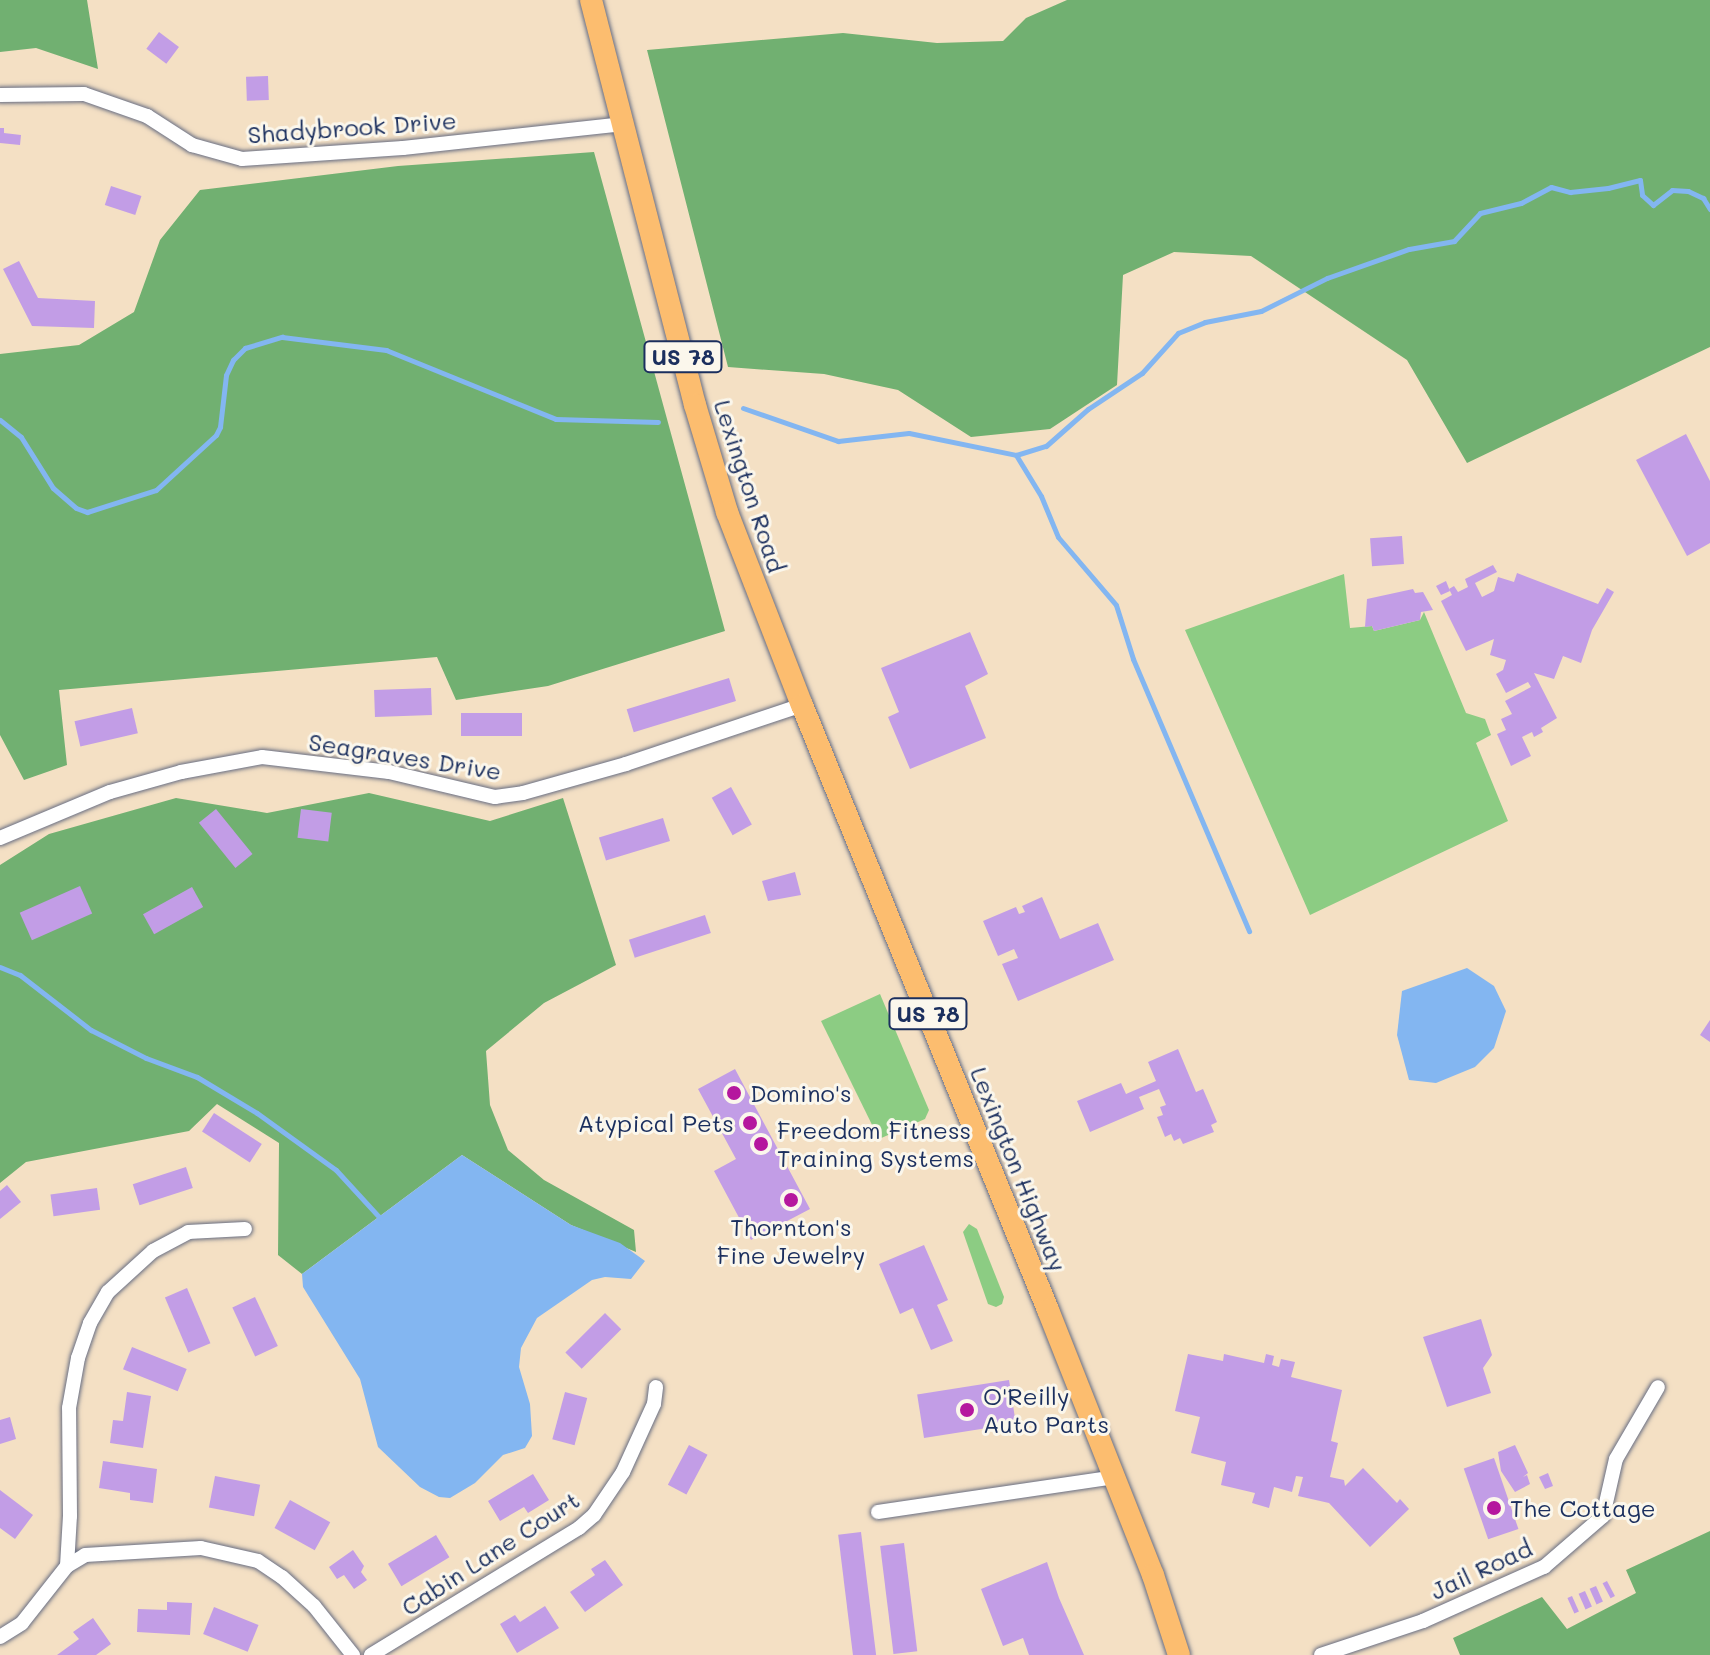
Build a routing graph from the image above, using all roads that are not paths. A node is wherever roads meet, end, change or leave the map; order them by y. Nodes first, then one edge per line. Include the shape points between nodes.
1 (591, 0) edge
2 (0, 95) edge
3 (624, 124) junction
4 (802, 705) junction
5 (0, 838) edge
6 (245, 1229) dead end
7 (656, 1387) dead end
8 (1658, 1387) dead end
9 (1114, 1477) junction
10 (878, 1512) dead end
11 (67, 1566) junction
12 (0, 1637) edge
13 (353, 1655) edge
14 (371, 1655) edge
15 (1179, 1655) edge
16 (1321, 1655) edge

1 - 3 highway, Lexington Road / US 78
2 - 3 street, Shadybrook Drive via 84,94 147,116 192,145 242,159
3 - 4 highway, Lexington Road / US 78 via 710,455
4 - 5 street, Seagraves Drive via 523,793 495,797 389,772 262,757 110,792
4 - 9 highway, Lexington Highway / US 78
6 - 11 street via 188,1232 153,1251 108,1292 90,1323 69,1408
7 - 14 street, Cabin Lane Court via 654,1404 623,1472 594,1515
8 - 16 street, Jail Road via 1616,1459 1603,1516 1544,1567 1423,1621
9 - 10 street
9 - 15 highway, Lexington Highway / US 78
11 - 12 street via 22,1623
11 - 13 street via 85,1555 174,1547 239,1554 297,1588

